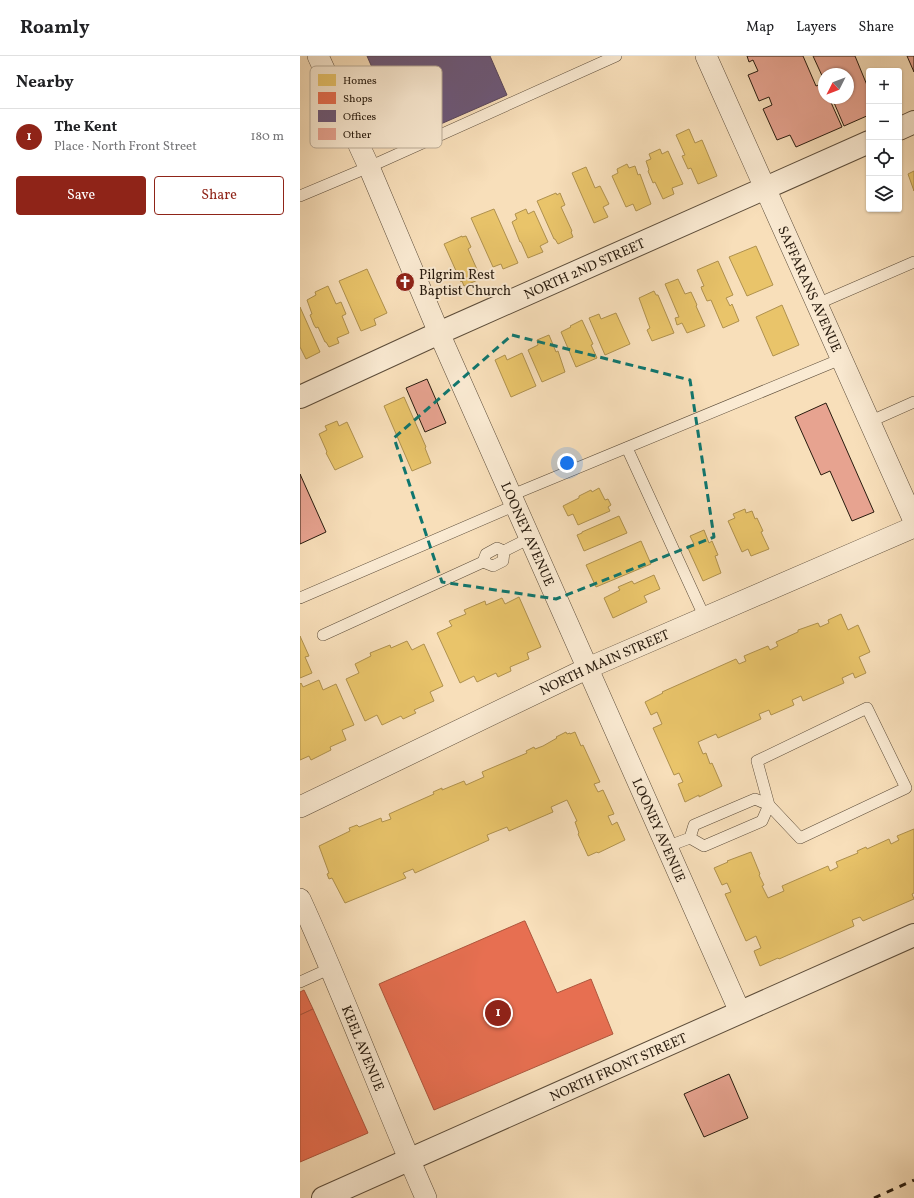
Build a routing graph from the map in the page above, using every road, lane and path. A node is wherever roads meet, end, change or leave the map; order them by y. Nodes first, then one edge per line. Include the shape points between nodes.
1 (318, 56) edge
2 (616, 56) edge
3 (706, 56) edge
4 (323, 66) edge
5 (914, 122) edge
6 (902, 128) edge
7 (442, 133) edge
8 (866, 143) edge
9 (361, 148) edge
10 (409, 148) edge
11 (369, 166) junction
12 (765, 188) junction
13 (300, 196) edge
14 (914, 262) edge
15 (816, 304) junction
16 (439, 333) junction
17 (841, 359) junction
18 (300, 397) edge
19 (914, 402) edge
20 (869, 422) junction
21 (627, 448) junction
22 (514, 500) junction
23 (914, 521) edge
24 (914, 527) edge
25 (530, 538) junction
26 (300, 598) edge
27 (705, 618) junction
28 (322, 635) dead end
29 (588, 668) junction
30 (769, 805) junction
31 (300, 807) edge
32 (690, 838) junction
33 (666, 847) junction
34 (300, 898) edge
35 (914, 935) edge
36 (331, 968) junction
37 (300, 982) edge
38 (740, 1012) junction
39 (409, 1160) junction
40 (323, 1198) edge
41 (426, 1198) edge

1 - 4 street, LOONEY AVENUE
2 - 7 lane
3 - 12 street, SAFFARANS AVENUE
5 - 6 street
8 - 12 street, NORTH 2ND STREET
9 - 11 street, LOONEY AVENUE
10 - 11 lane
11 - 13 lane
11 - 16 street, LOONEY AVENUE
12 - 15 street, SAFFARANS AVENUE
12 - 16 street, NORTH 2ND STREET
14 - 15 lane
15 - 17 street, SAFFARANS AVENUE
16 - 18 street, NORTH 2ND STREET
16 - 22 street, LOONEY AVENUE
17 - 20 street, SAFFARANS AVENUE
17 - 21 lane
19 - 20 lane
20 - 23 street, SAFFARANS AVENUE
21 - 22 lane
21 - 27 lane
22 - 25 street, LOONEY AVENUE
22 - 26 lane
24 - 27 street, NORTH MAIN STREET
25 - 28 lane via 504,551 503,561 493,566 483,562
25 - 29 street, LOONEY AVENUE
27 - 29 street, NORTH MAIN STREET
29 - 31 street, NORTH MAIN STREET
29 - 33 street, LOONEY AVENUE
30 - 30 lane via 800,838 906,788 867,708 757,761
30 - 32 lane via 755,799 694,825
30 - 32 lane via 762,821 704,846
32 - 33 lane
33 - 38 street, LOONEY AVENUE
34 - 36 street, KEEL AVENUE
35 - 38 street, NORTH FRONT STREET
36 - 37 lane
36 - 39 street, KEEL AVENUE
38 - 39 street, NORTH FRONT STREET
39 - 40 street, NORTH FRONT STREET
39 - 41 street, KEEL AVENUE

